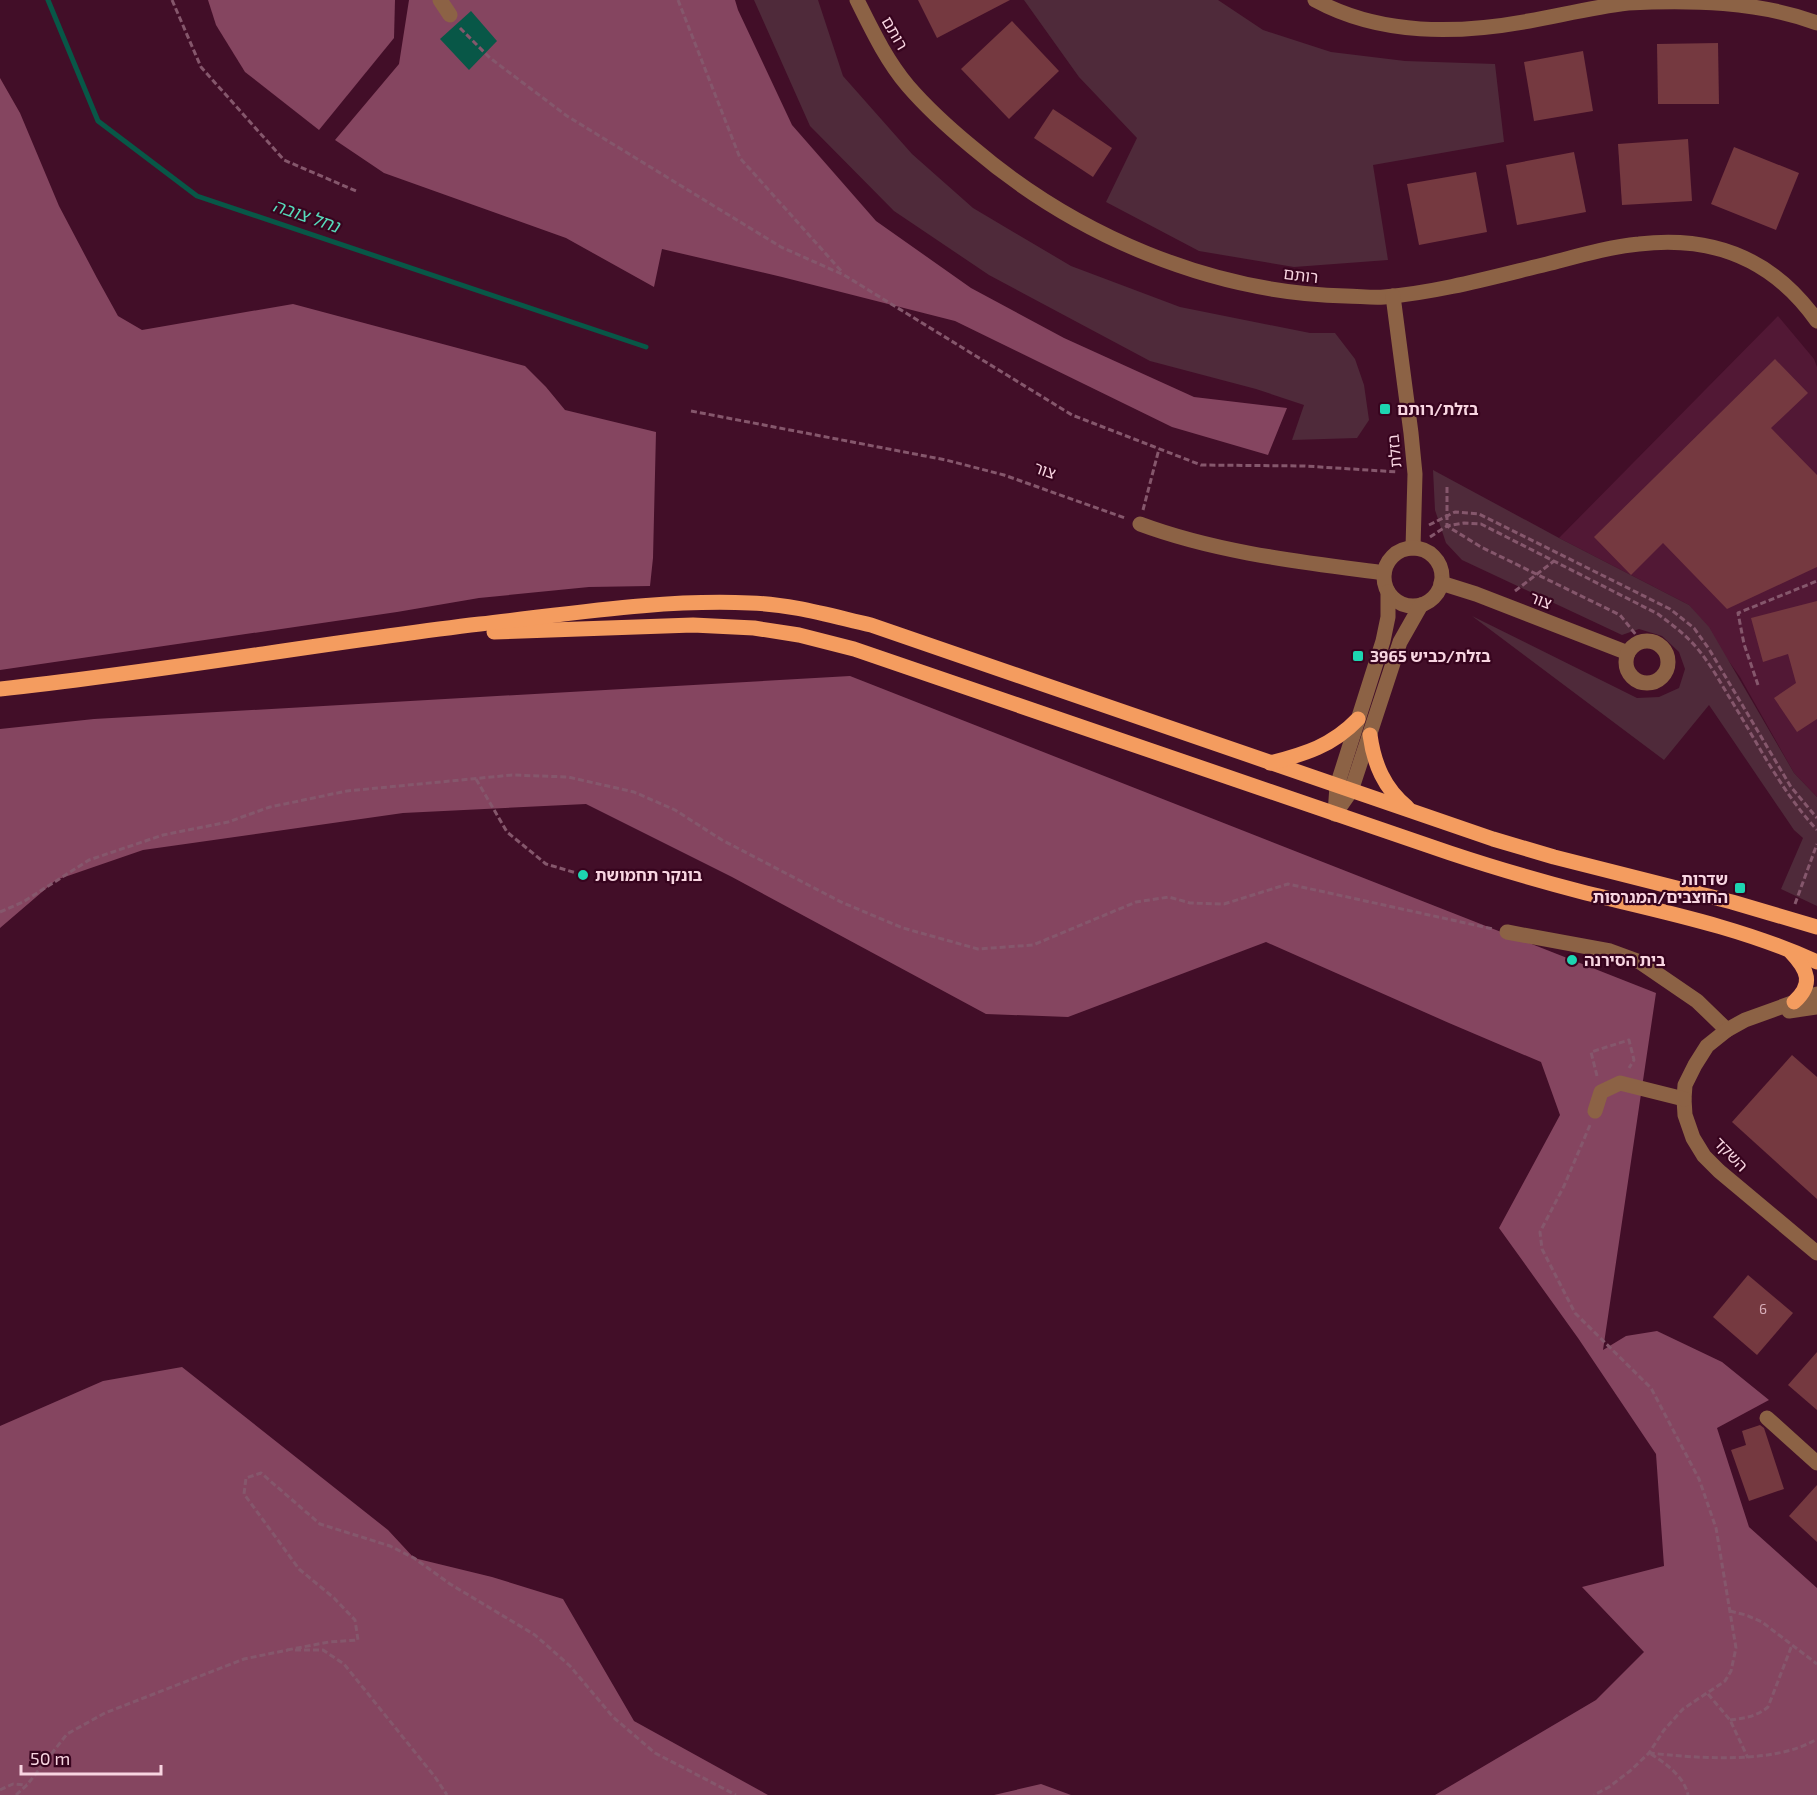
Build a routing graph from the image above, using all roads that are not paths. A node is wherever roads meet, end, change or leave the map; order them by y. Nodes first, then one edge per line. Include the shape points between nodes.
1 (440, 0) edge
2 (857, 0) edge
3 (1315, 0) edge
4 (450, 15) road end
5 (1817, 23) edge
6 (1393, 296) junction
7 (1817, 321) edge
8 (1140, 524) road end
9 (1414, 540) junction
10 (1384, 573) junction
11 (1441, 583) junction
12 (1388, 592) junction
13 (1421, 605) junction
14 (389, 635) junction
15 (1628, 653) junction
16 (0, 690) edge
17 (1358, 719) junction
18 (1370, 735) junction
19 (1270, 763) junction
20 (1344, 788) junction
21 (1414, 813) junction
22 (1335, 814) junction
23 (1817, 927) edge
24 (1507, 932) road end
25 (1787, 948) junction
26 (1817, 962) edge
27 (1817, 994) edge
28 (1794, 1002) junction
29 (1817, 1007) edge
30 (1765, 1014) junction
31 (1726, 1030) junction
32 (1684, 1099) junction
33 (1595, 1111) road end
34 (1817, 1253) edge
35 (1767, 1418) dead end
36 (1817, 1463) edge

1 - 4 street
2 - 6 street, רותם via 880,47 945,125 1045,201 1105,234 1169,262 1238,283 1309,295
3 - 5 street via 1357,18 1423,29 1493,27 1629,3 1687,1 1745,5
6 - 7 street, רותם via 1455,287 1607,249 1672,242 1732,252 1758,264 1783,281
6 - 9 street, בזלת via 1415,474
8 - 10 street via 1236,551
9 - 10 street via 1391,558
9 - 11 street via 1436,559
10 - 12 street
11 - 13 street via 1434,597
11 - 15 street, צור
12 - 13 street via 1402,604
12 - 17 street via 1383,642
13 - 18 street via 1400,642
14 - 16 main road
14 - 19 main road via 646,605 752,603 805,610 871,625
14 - 22 main road via 693,625 799,635 854,649
15 - 15 street via 1641,641 1654,641 1664,648 1669,660 1663,677 1646,683 1633,678 1626,666
17 - 19 main road via 1319,748
17 - 20 street
18 - 20 street
18 - 21 main road via 1383,779
19 - 20 main road
20 - 21 main road
20 - 22 street
21 - 23 main road via 1554,857
22 - 25 main road via 1516,875 1721,926
24 - 31 street via 1611,951 1640,962 1697,1001
25 - 26 main road
25 - 28 main road via 1802,967 1808,984
27 - 28 street, השקד
28 - 30 street, השקד
29 - 30 street, השקד
30 - 31 street, השקד
31 - 32 street, השקד via 1707,1046 1695,1065
32 - 33 street via 1620,1083 1601,1092
32 - 34 street, השקד via 1693,1138 1704,1156
35 - 36 street

